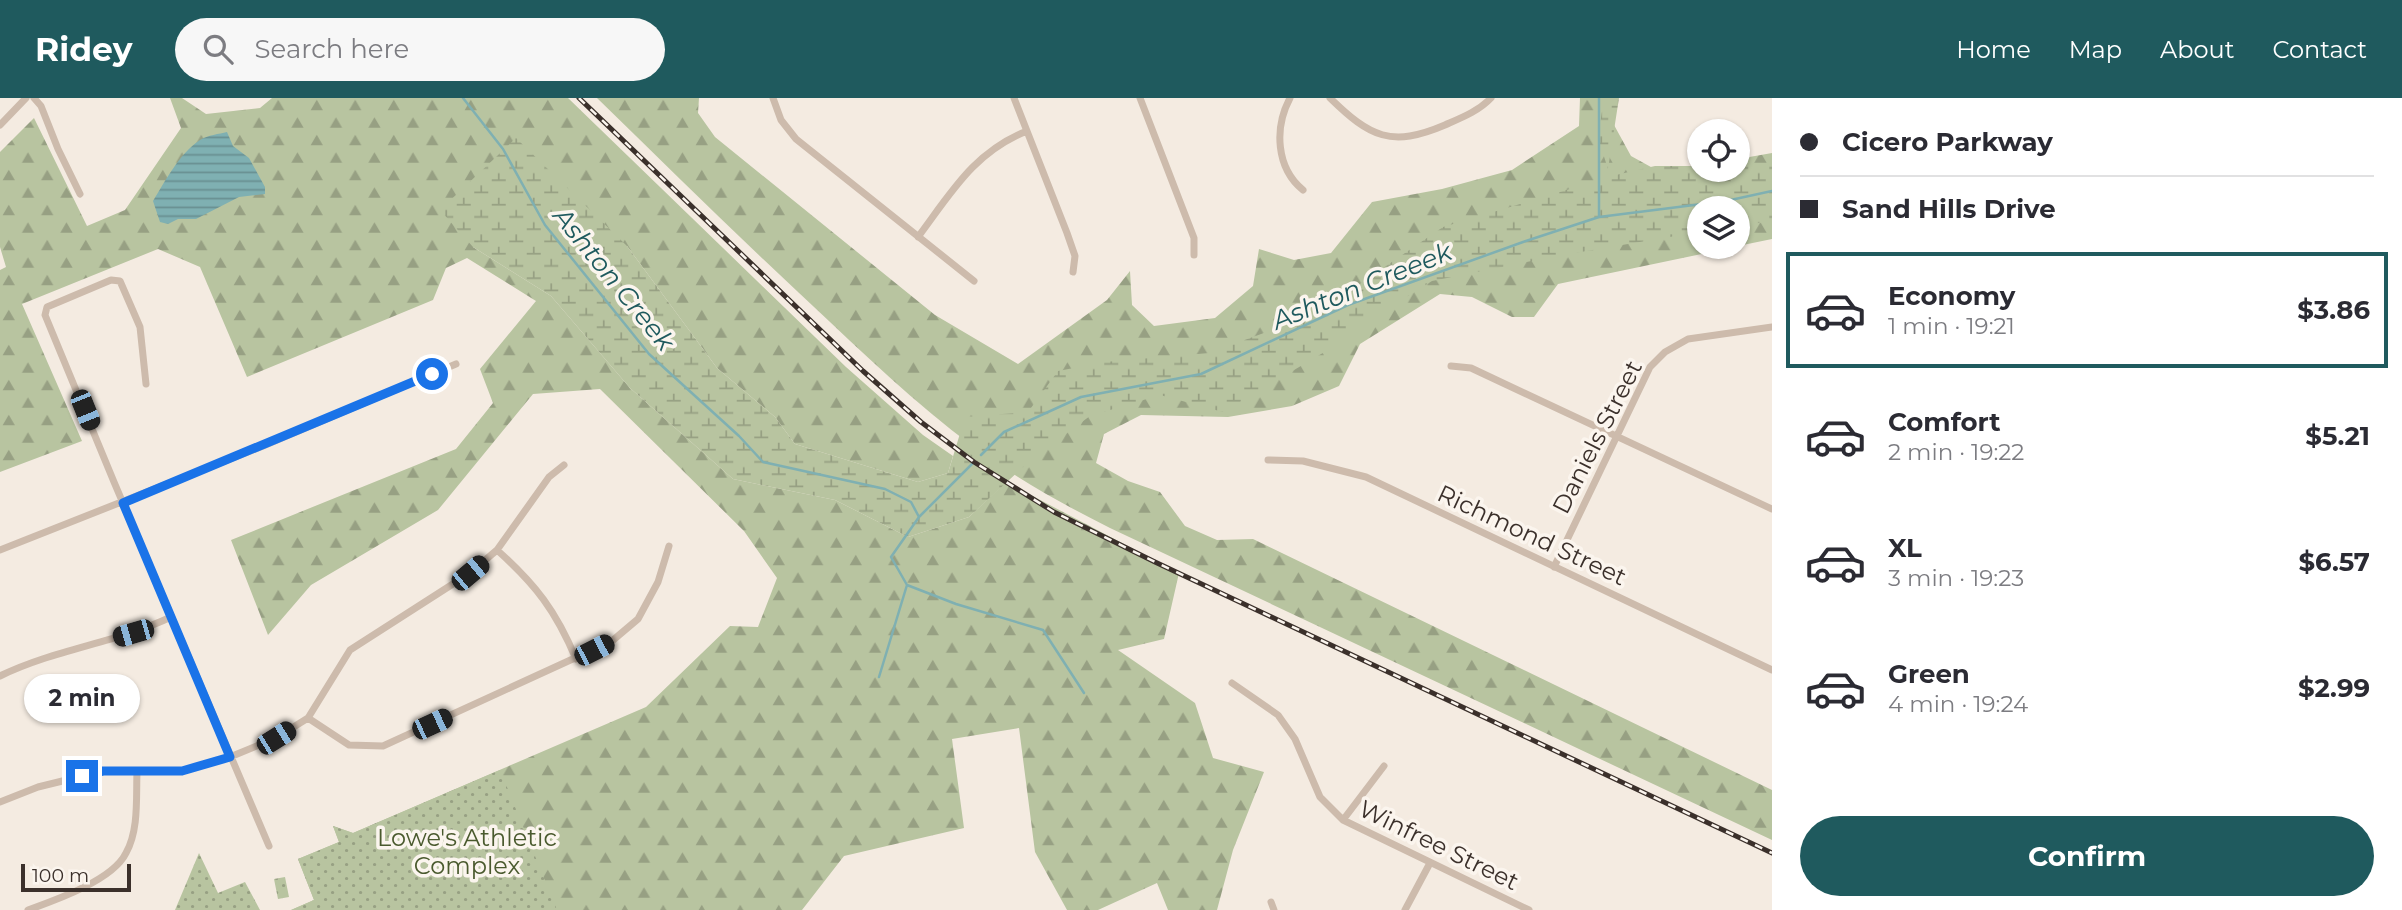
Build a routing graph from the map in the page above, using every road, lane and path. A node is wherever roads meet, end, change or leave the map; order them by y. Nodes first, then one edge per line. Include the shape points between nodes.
1 (26, 98) edge
2 (34, 98) edge
3 (773, 98) edge
4 (1014, 98) edge
5 (1140, 98) edge
6 (1290, 98) edge
7 (1330, 98) edge
8 (1491, 98) edge
9 (0, 108) edge
10 (9, 116) junction
11 (0, 125) edge
12 (1027, 131) junction
13 (1303, 190) dead end
14 (80, 194) dead end
15 (918, 237) junction
16 (1194, 255) dead end
17 (1073, 272) dead end
18 (974, 281) dead end
19 (1772, 327) edge
20 (456, 364) dead end
21 (1451, 366) dead end
22 (146, 384) dead end
23 (1616, 435) junction
24 (1268, 460) dead end
25 (564, 465) dead end
26 (123, 503) junction
27 (1772, 509) edge
28 (669, 546) dead end
29 (0, 550) edge
30 (497, 550) junction
31 (1554, 567) junction
32 (172, 617) junction
33 (576, 659) junction
34 (1772, 670) edge
35 (0, 676) edge
36 (1232, 683) dead end
37 (308, 718) junction
38 (230, 757) junction
39 (1384, 766) dead end
40 (138, 772) junction
41 (0, 802) edge
42 (1343, 820) junction
43 (269, 846) dead end
44 (1430, 863) junction
45 (28, 910) edge
46 (1405, 910) edge
47 (1529, 910) edge

1 - 10 street
2 - 14 street
3 - 15 street via 781,120 796,139
4 - 12 street
5 - 16 street via 1195,238
6 - 13 street via 1281,118 1279,140 1291,178
7 - 8 street via 1367,130 1390,137 1422,134 1462,118
9 - 10 street
10 - 11 street
12 - 15 street via 1000,143 976,162
12 - 17 street via 1075,256
15 - 18 street
19 - 23 street, Daniels Street via 1688,339 1665,352 1650,367
20 - 26 street
21 - 23 street via 1471,368
22 - 26 street via 140,327 120,281 111,279 47,307
23 - 27 street
23 - 31 street, Daniels Street
24 - 31 street, Richmond Street via 1303,461 1366,477
25 - 30 street via 549,477
26 - 29 street
26 - 32 street
28 - 33 street via 658,582 638,619 612,641
30 - 33 street via 550,606
30 - 37 street via 470,573 351,650
31 - 34 street, Richmond Street
32 - 35 street
32 - 38 street
33 - 37 street via 383,746 349,745
36 - 42 street, Winfree Street via 1278,715 1295,739 1320,797
37 - 38 street via 276,738
38 - 40 street via 182,771
38 - 43 street
39 - 42 street
40 - 41 street via 103,771
40 - 45 street via 133,835 126,854 113,870
42 - 44 street, Winfree Street
44 - 46 street
44 - 47 street, Winfree Street

